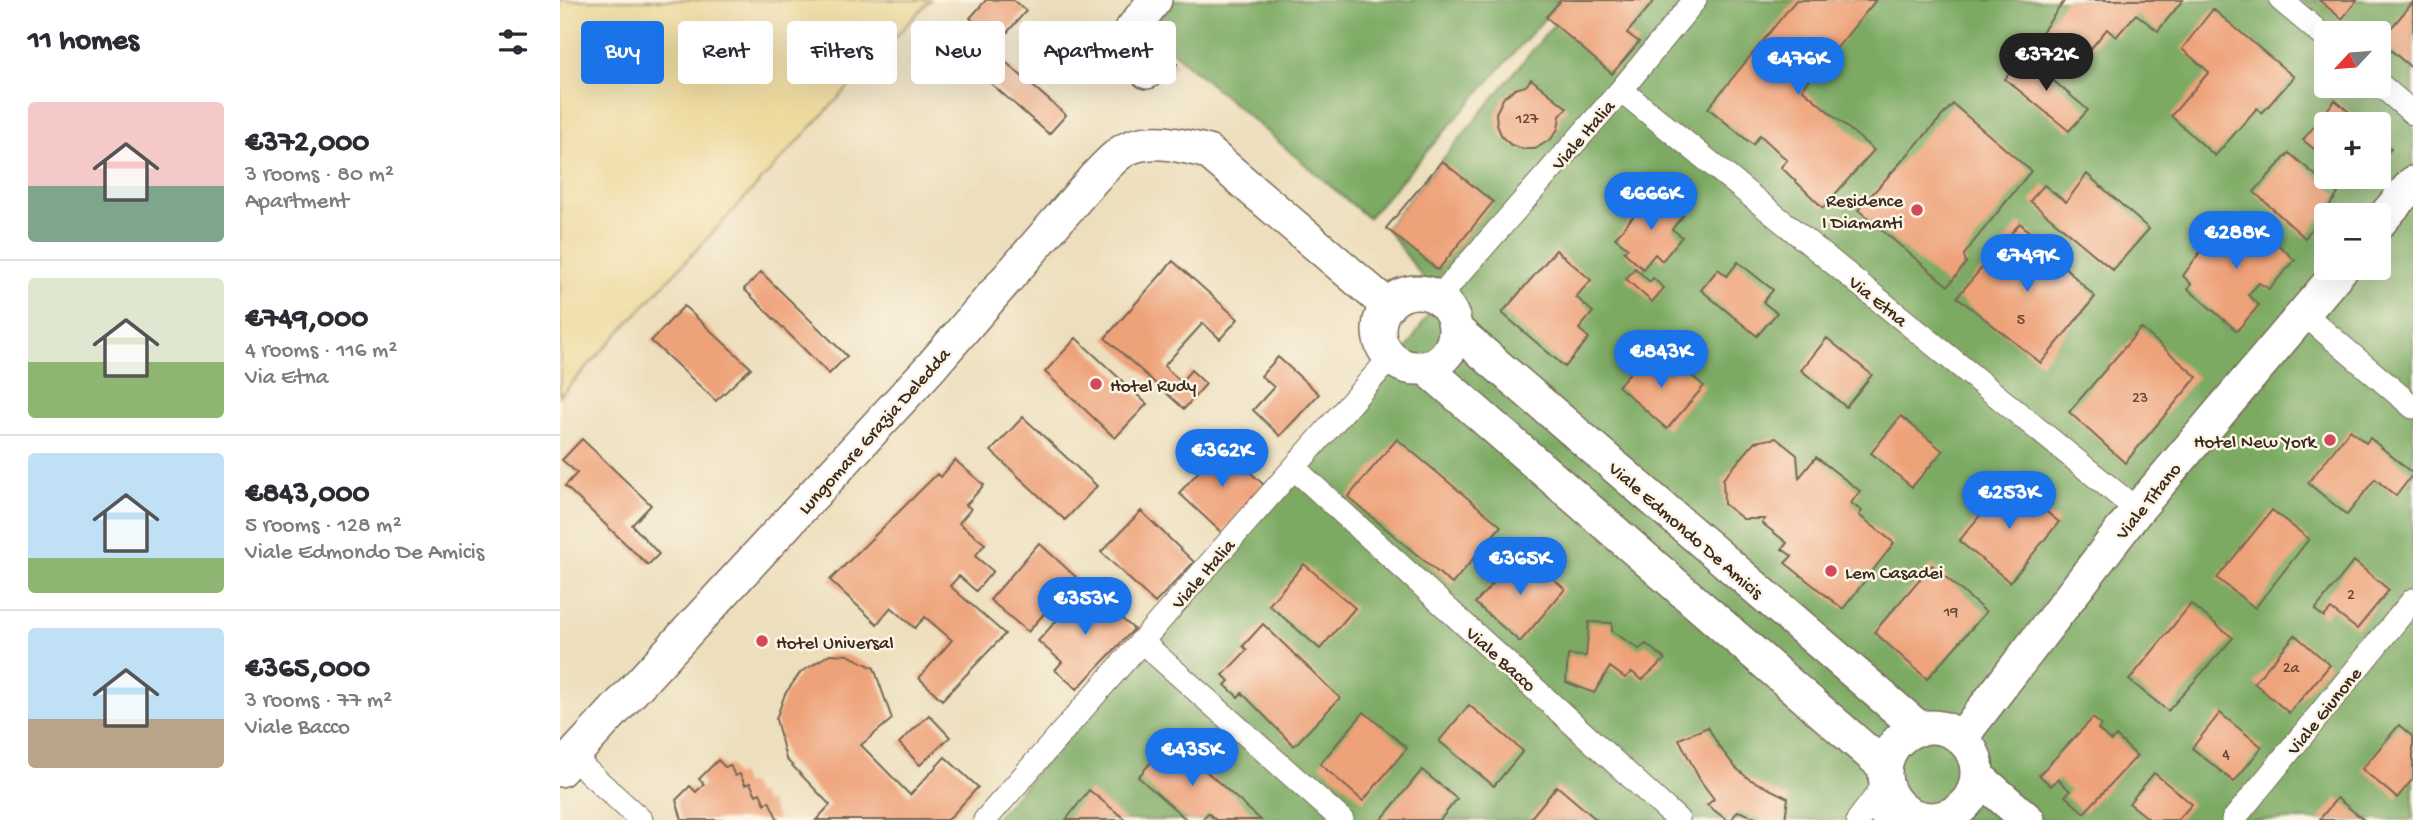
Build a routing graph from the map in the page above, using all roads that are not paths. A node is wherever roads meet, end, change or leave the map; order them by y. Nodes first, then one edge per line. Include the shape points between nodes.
1 (1155, 0) edge
2 (1695, 0) edge
3 (2281, 0) edge
4 (1138, 21) edge
5 (2314, 28) edge
6 (1621, 90) junction
7 (2391, 94) edge
8 (2413, 113) edge
9 (2412, 187) edge
10 (2391, 210) edge
11 (2332, 280) edge
12 (1438, 298) junction
13 (1388, 306) junction
14 (2304, 314) junction
15 (1455, 329) junction
16 (1391, 357) junction
17 (1426, 367) junction
18 (2413, 407) edge
19 (1294, 468) junction
20 (2137, 510) junction
21 (2413, 600) edge
22 (1141, 641) junction
23 (1920, 729) junction
24 (1961, 738) junction
25 (566, 764) edge
26 (1886, 775) junction
27 (1977, 776) junction
28 (1919, 819) edge
29 (641, 820) edge
30 (985, 820) edge
31 (1342, 820) edge
32 (1678, 820) edge
33 (1858, 820) edge
34 (2028, 820) edge
35 (2233, 820) edge

1 - 4 street
2 - 6 street, Viale Italia
3 - 5 street
6 - 12 street, Viale Italia
6 - 20 street, Via Etna
7 - 8 street
9 - 10 street
11 - 14 street, Viale Titano
12 - 13 street via 1418,292 1396,298
12 - 15 street via 1453,317
13 - 16 street via 1379,326
13 - 25 street, Lungomare Grazia Deledda via 1208,152 1172,143 1146,144 1122,152
14 - 18 street
14 - 20 street, Viale Titano
15 - 17 street via 1453,344 1444,356
15 - 23 street, Viale Edmondo De Amicis
16 - 17 street via 1407,367
16 - 19 street, Viale Italia
17 - 26 street
19 - 22 street, Viale Italia
19 - 32 street, Viale Bacco
20 - 24 street, Viale Titano
21 - 35 street, Viale Giunone
22 - 30 street, Viale Italia
22 - 31 street
23 - 24 street via 1941,729
23 - 26 street via 1897,743 1889,754
24 - 27 street via 1976,762
25 - 29 street
26 - 28 street via 1892,798
26 - 33 street
27 - 28 street via 1965,804 1953,814
27 - 34 street

